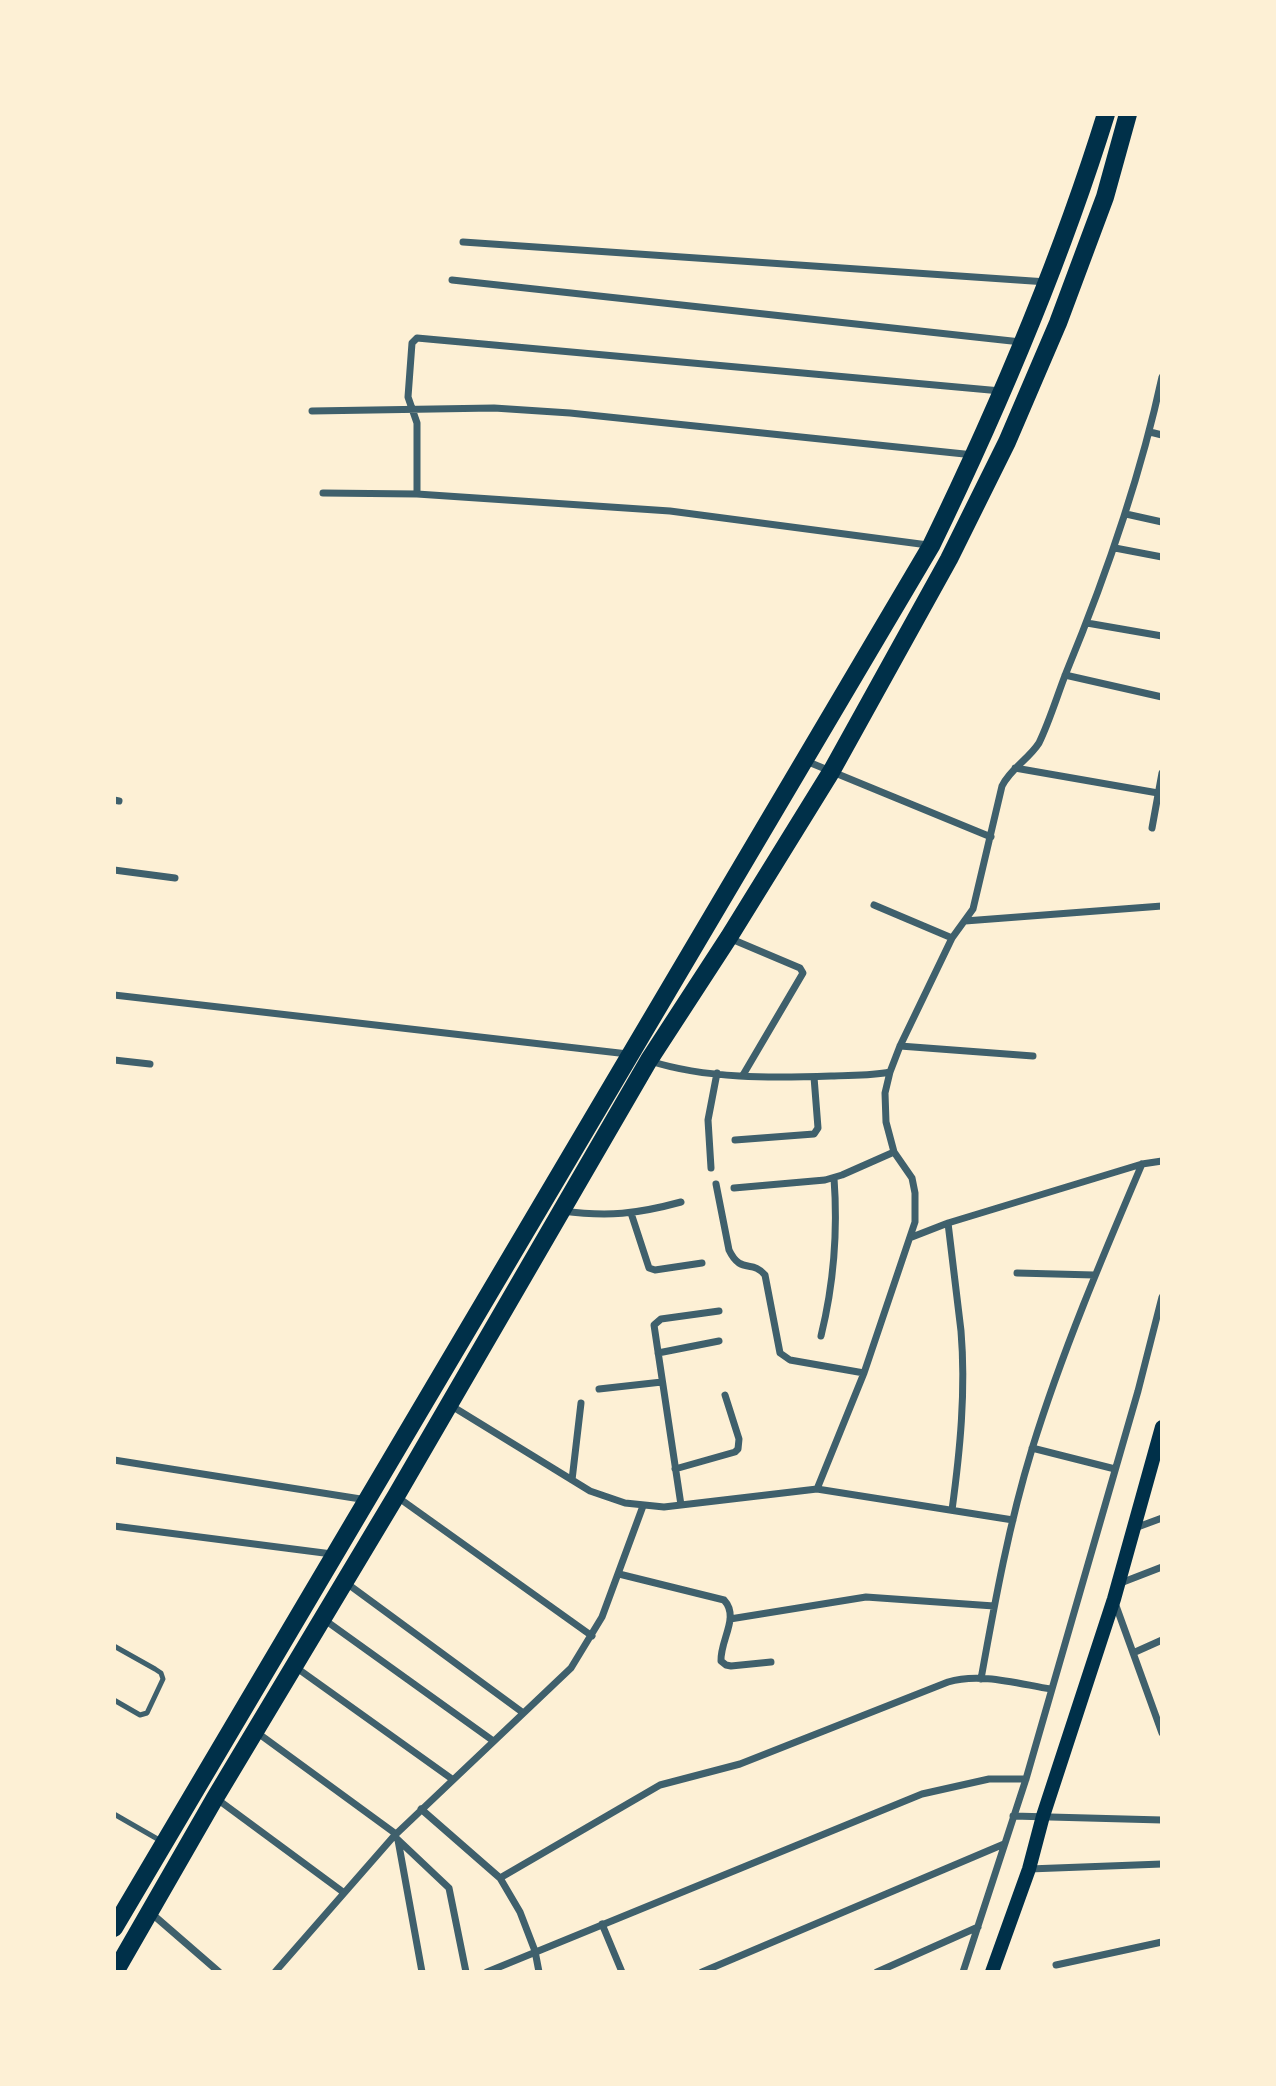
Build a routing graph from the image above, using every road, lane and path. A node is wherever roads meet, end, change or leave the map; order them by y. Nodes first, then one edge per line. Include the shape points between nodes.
1 (1105, 116) edge
2 (1127, 118) edge
3 (463, 242) dead end
4 (452, 280) dead end
5 (1047, 282) junction
6 (1022, 342) junction
7 (1162, 378) edge
8 (1002, 391) junction
9 (413, 408) junction
10 (312, 411) dead end
11 (1150, 432) junction
12 (1162, 435) edge
13 (975, 456) junction
14 (323, 494) dead end
15 (417, 495) junction
16 (1126, 514) junction
17 (1162, 522) edge
18 (931, 546) junction
19 (1115, 548) junction
20 (1162, 557) edge
21 (1087, 623) junction
22 (1162, 636) edge
23 (1065, 675) junction
24 (1162, 697) edge
25 (806, 761) junction
26 (1015, 768) junction
27 (831, 772) junction
28 (1162, 773) edge
29 (1158, 793) junction
30 (1152, 828) dead end
31 (991, 837) junction
32 (114, 870) edge
33 (175, 878) dead end
34 (874, 905) dead end
35 (1162, 906) edge
36 (965, 921) junction
37 (729, 937) junction
38 (952, 938) junction
39 (114, 995) edge
40 (900, 1046) junction
41 (630, 1054) junction
42 (1034, 1056) dead end
43 (114, 1060) edge
44 (649, 1060) junction
45 (150, 1064) dead end
46 (890, 1072) junction
47 (717, 1073) junction
48 (743, 1075) junction
49 (814, 1077) junction
50 (736, 1140) dead end
51 (894, 1152) junction
52 (1162, 1161) edge
53 (1142, 1164) junction
54 (711, 1168) dead end
55 (834, 1178) junction
56 (716, 1184) dead end
57 (734, 1188) dead end
58 (681, 1202) dead end
59 (562, 1211) junction
60 (631, 1213) junction
61 (948, 1223) junction
62 (912, 1237) junction
63 (702, 1263) dead end
64 (1017, 1273) dead end
65 (1094, 1275) junction
66 (1162, 1297) edge
67 (719, 1311) dead end
68 (477, 1315) junction
69 (496, 1326) junction
70 (821, 1336) dead end
71 (719, 1341) dead end
72 (658, 1353) junction
73 (864, 1373) junction
74 (662, 1382) junction
75 (599, 1389) dead end
76 (725, 1395) dead end
77 (581, 1403) dead end
78 (449, 1405) junction
79 (1162, 1427) edge
80 (1032, 1448) junction
81 (114, 1460) edge
82 (675, 1469) junction
83 (1115, 1469) junction
84 (1156, 1472) edge
85 (572, 1480) junction
86 (817, 1489) junction
87 (396, 1496) junction
88 (367, 1500) junction
89 (681, 1505) junction
90 (643, 1506) junction
91 (952, 1510) junction
92 (1162, 1518) edge
93 (1013, 1520) junction
94 (114, 1526) edge
95 (1134, 1529) junction
96 (336, 1555) junction
97 (1162, 1567) edge
98 (619, 1574) junction
99 (344, 1582) junction
100 (1116, 1592) junction
101 (994, 1606) junction
102 (322, 1618) junction
103 (730, 1619) junction
104 (592, 1636) junction
105 (1162, 1640) edge
106 (114, 1646) edge
107 (1133, 1653) junction
108 (771, 1662) dead end
109 (294, 1666) junction
110 (981, 1679) junction
111 (1051, 1689) junction
112 (114, 1700) edge
113 (522, 1712) junction
114 (255, 1731) junction
115 (1162, 1732) edge
116 (492, 1740) junction
117 (452, 1779) junction
118 (1026, 1779) junction
119 (215, 1798) junction
120 (421, 1809) junction
121 (114, 1814) edge
122 (1013, 1816) junction
123 (1043, 1816) junction
124 (1162, 1820) edge
125 (396, 1836) junction
126 (164, 1842) junction
127 (1004, 1844) junction
128 (1162, 1864) edge
129 (1029, 1870) junction
130 (500, 1878) junction
131 (343, 1892) junction
132 (150, 1912) junction
133 (602, 1924) junction
134 (978, 1927) junction
135 (114, 1928) edge
136 (1162, 1942) edge
137 (535, 1951) junction
138 (1056, 1965) dead end
139 (115, 1972) edge
140 (219, 1972) edge
141 (275, 1972) edge
142 (422, 1972) edge
143 (466, 1972) edge
144 (487, 1972) edge
145 (539, 1972) edge
146 (622, 1972) edge
147 (702, 1972) edge
148 (877, 1972) edge
149 (963, 1972) edge
150 (992, 1972) edge

1 - 2 main road
1 - 5 main road
2 - 27 main road via 1105,197 1007,442 949,559
3 - 5 street
4 - 6 street
5 - 6 main road
6 - 8 main road
7 - 11 street
8 - 9 street via 419,338 412,343 408,397
8 - 13 main road
9 - 10 street
9 - 13 street via 570,413
9 - 15 street
11 - 12 street
11 - 16 street
13 - 18 main road
14 - 15 street
15 - 18 street via 670,511
16 - 17 street
16 - 19 street
18 - 25 main road
19 - 20 street
19 - 21 street
21 - 22 street
21 - 23 street
23 - 24 street
23 - 26 street via 1039,743
25 - 27 street
25 - 41 main road
26 - 29 street
26 - 31 street via 1002,786
27 - 31 street
27 - 37 main road
28 - 29 street
29 - 30 street
31 - 36 street via 978,895
32 - 33 street
34 - 38 street
35 - 36 street
36 - 38 street
37 - 44 main road
37 - 48 street via 803,973
38 - 40 street
39 - 41 street
40 - 42 street
40 - 46 street
41 - 68 main road
43 - 45 street
44 - 47 street
44 - 59 main road
46 - 49 street
46 - 51 street via 885,1107
47 - 48 street
47 - 54 street via 708,1120
48 - 49 street
49 - 50 street via 818,1128 814,1134
51 - 55 street
51 - 62 street via 912,1178 915,1192
52 - 53 street
53 - 61 street
53 - 65 street
55 - 57 street
55 - 70 street via 834,1274
56 - 73 street via 729,1250 742,1266 755,1267 765,1275 780,1353 790,1360
58 - 60 street
59 - 60 street via 597,1216
59 - 69 main road
60 - 63 street via 649,1268
61 - 62 street
61 - 91 street via 961,1332 962,1392
62 - 73 street
64 - 65 street
65 - 80 street
66 - 83 street
67 - 72 street via 657,1321
68 - 69 main road
68 - 88 main road
69 - 78 main road
71 - 72 street
72 - 74 street
73 - 86 street
74 - 75 street
74 - 82 street
76 - 82 street via 738,1449
77 - 85 street
78 - 85 street
78 - 87 main road
79 - 84 main road
80 - 83 street
80 - 93 street
81 - 88 street
82 - 89 street
83 - 111 street
84 - 95 main road
85 - 90 street via 607,1498
86 - 89 street
86 - 91 street
87 - 99 main road
87 - 104 street
88 - 96 main road
89 - 90 street
90 - 98 street
91 - 93 street
92 - 95 street
93 - 101 street
94 - 96 street
95 - 100 main road
96 - 126 main road
97 - 100 street
98 - 103 street via 724,1600
98 - 104 street
99 - 102 main road
99 - 113 street
100 - 107 street
100 - 123 main road
101 - 103 street via 866,1597
101 - 110 street
102 - 109 main road
102 - 116 street
103 - 108 street via 722,1661 731,1666
104 - 113 street via 564,1676
105 - 107 street
106 - 112 lane via 161,1673 163,1679 144,1715
107 - 115 street
109 - 114 main road
109 - 117 street
110 - 111 street
110 - 130 street via 948,1682 748,1761 660,1785
111 - 118 street
113 - 116 street
114 - 119 main road
114 - 125 street
116 - 117 street
117 - 120 street
118 - 122 street
118 - 133 street via 989,1779 922,1794
119 - 131 street
119 - 132 main road
120 - 125 street
120 - 130 street
121 - 126 lane
122 - 123 street
122 - 127 street
123 - 124 street
123 - 129 main road
125 - 131 street
125 - 142 street
125 - 143 street via 449,1888
126 - 135 main road
127 - 134 street
127 - 147 street
128 - 129 street
129 - 150 main road
130 - 137 street
131 - 141 street
132 - 139 main road
132 - 140 street
133 - 137 street
133 - 146 street
134 - 148 street
134 - 149 street
136 - 138 street
137 - 144 street
137 - 145 street

